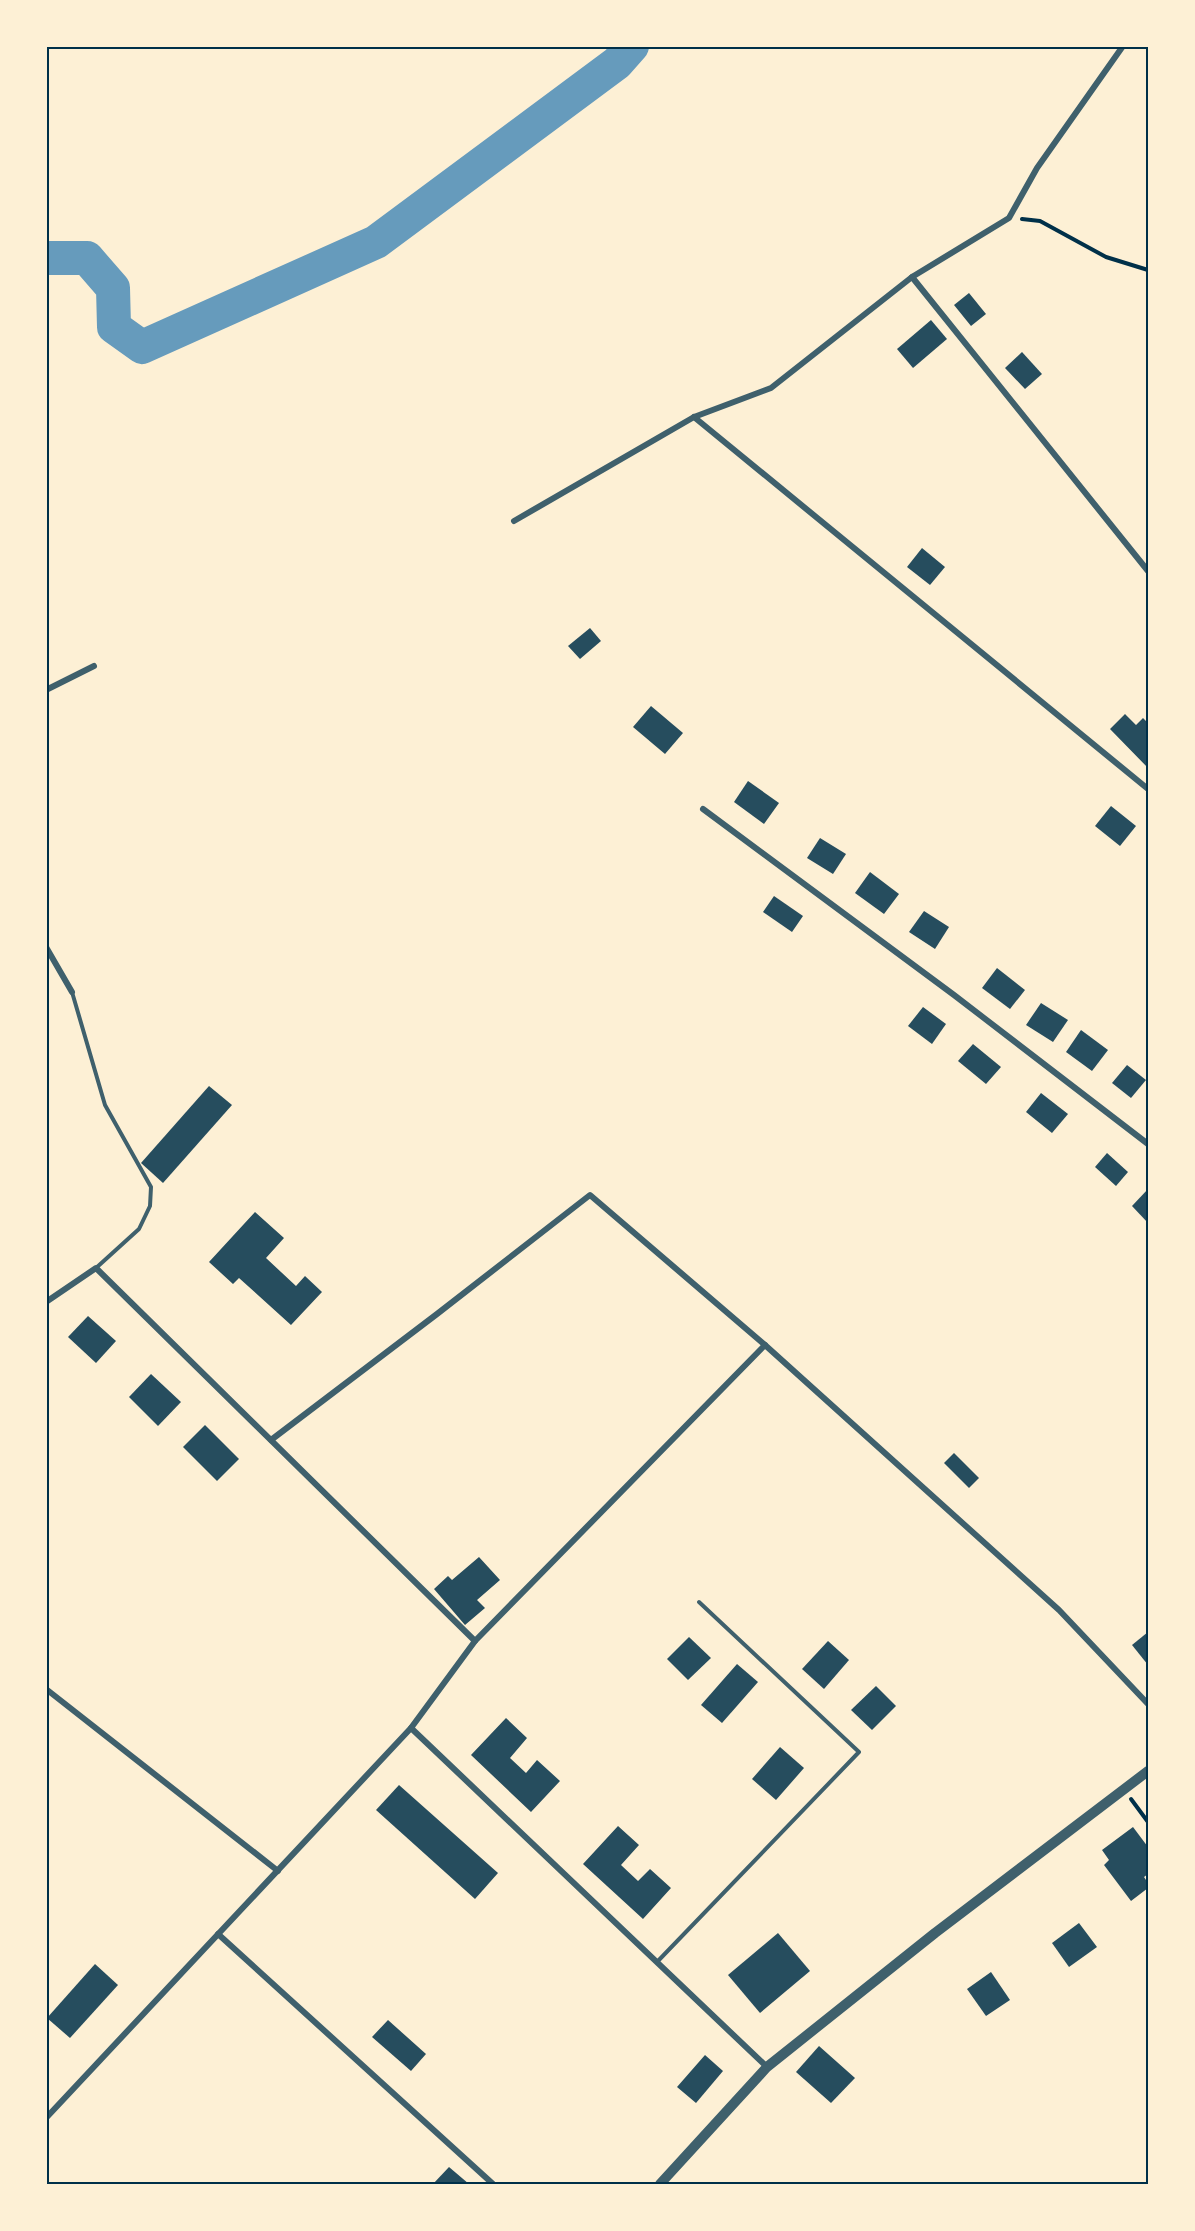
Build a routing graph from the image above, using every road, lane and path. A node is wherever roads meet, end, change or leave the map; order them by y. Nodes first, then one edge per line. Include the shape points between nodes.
1 (1123, 46) edge
2 (1009, 218) junction
3 (1149, 270) edge
4 (912, 277) junction
5 (694, 417) junction
6 (514, 521) dead end
7 (1149, 571) edge
8 (94, 666) dead end
9 (46, 690) edge
10 (1149, 789) edge
11 (703, 808) dead end
12 (46, 947) edge
13 (72, 992) joint
14 (1149, 1144) edge
15 (96, 1268) junction
16 (46, 1302) edge
17 (765, 1346) junction
18 (271, 1440) junction
19 (699, 1602) dead end
20 (475, 1641) junction
21 (46, 1689) edge
22 (1149, 1704) edge
23 (411, 1728) junction
24 (1149, 1771) edge
25 (1124, 1789) junction
26 (1149, 1822) edge
27 (278, 1871) junction
28 (218, 1934) junction
29 (657, 1963) junction
30 (767, 2067) junction
31 (46, 2118) edge
32 (493, 2184) edge
33 (660, 2184) edge

1 - 2 street via 1037,168
2 - 3 path via 1040,221 1106,257
2 - 4 street
4 - 5 street via 771,388
4 - 7 street
5 - 6 street
5 - 10 street
8 - 9 street
11 - 14 street
12 - 13 street
13 - 15 lane via 105,1105 151,1187 150,1206 139,1229
15 - 16 street
15 - 18 street
17 - 18 street via 590,1195
17 - 20 street
17 - 22 street via 1059,1610
18 - 20 street
19 - 29 lane via 859,1752
20 - 23 street
21 - 27 street
23 - 27 street
23 - 29 street
24 - 25 street
25 - 26 path
25 - 30 street
27 - 28 street
28 - 31 street
28 - 32 street
29 - 30 street
30 - 33 street

